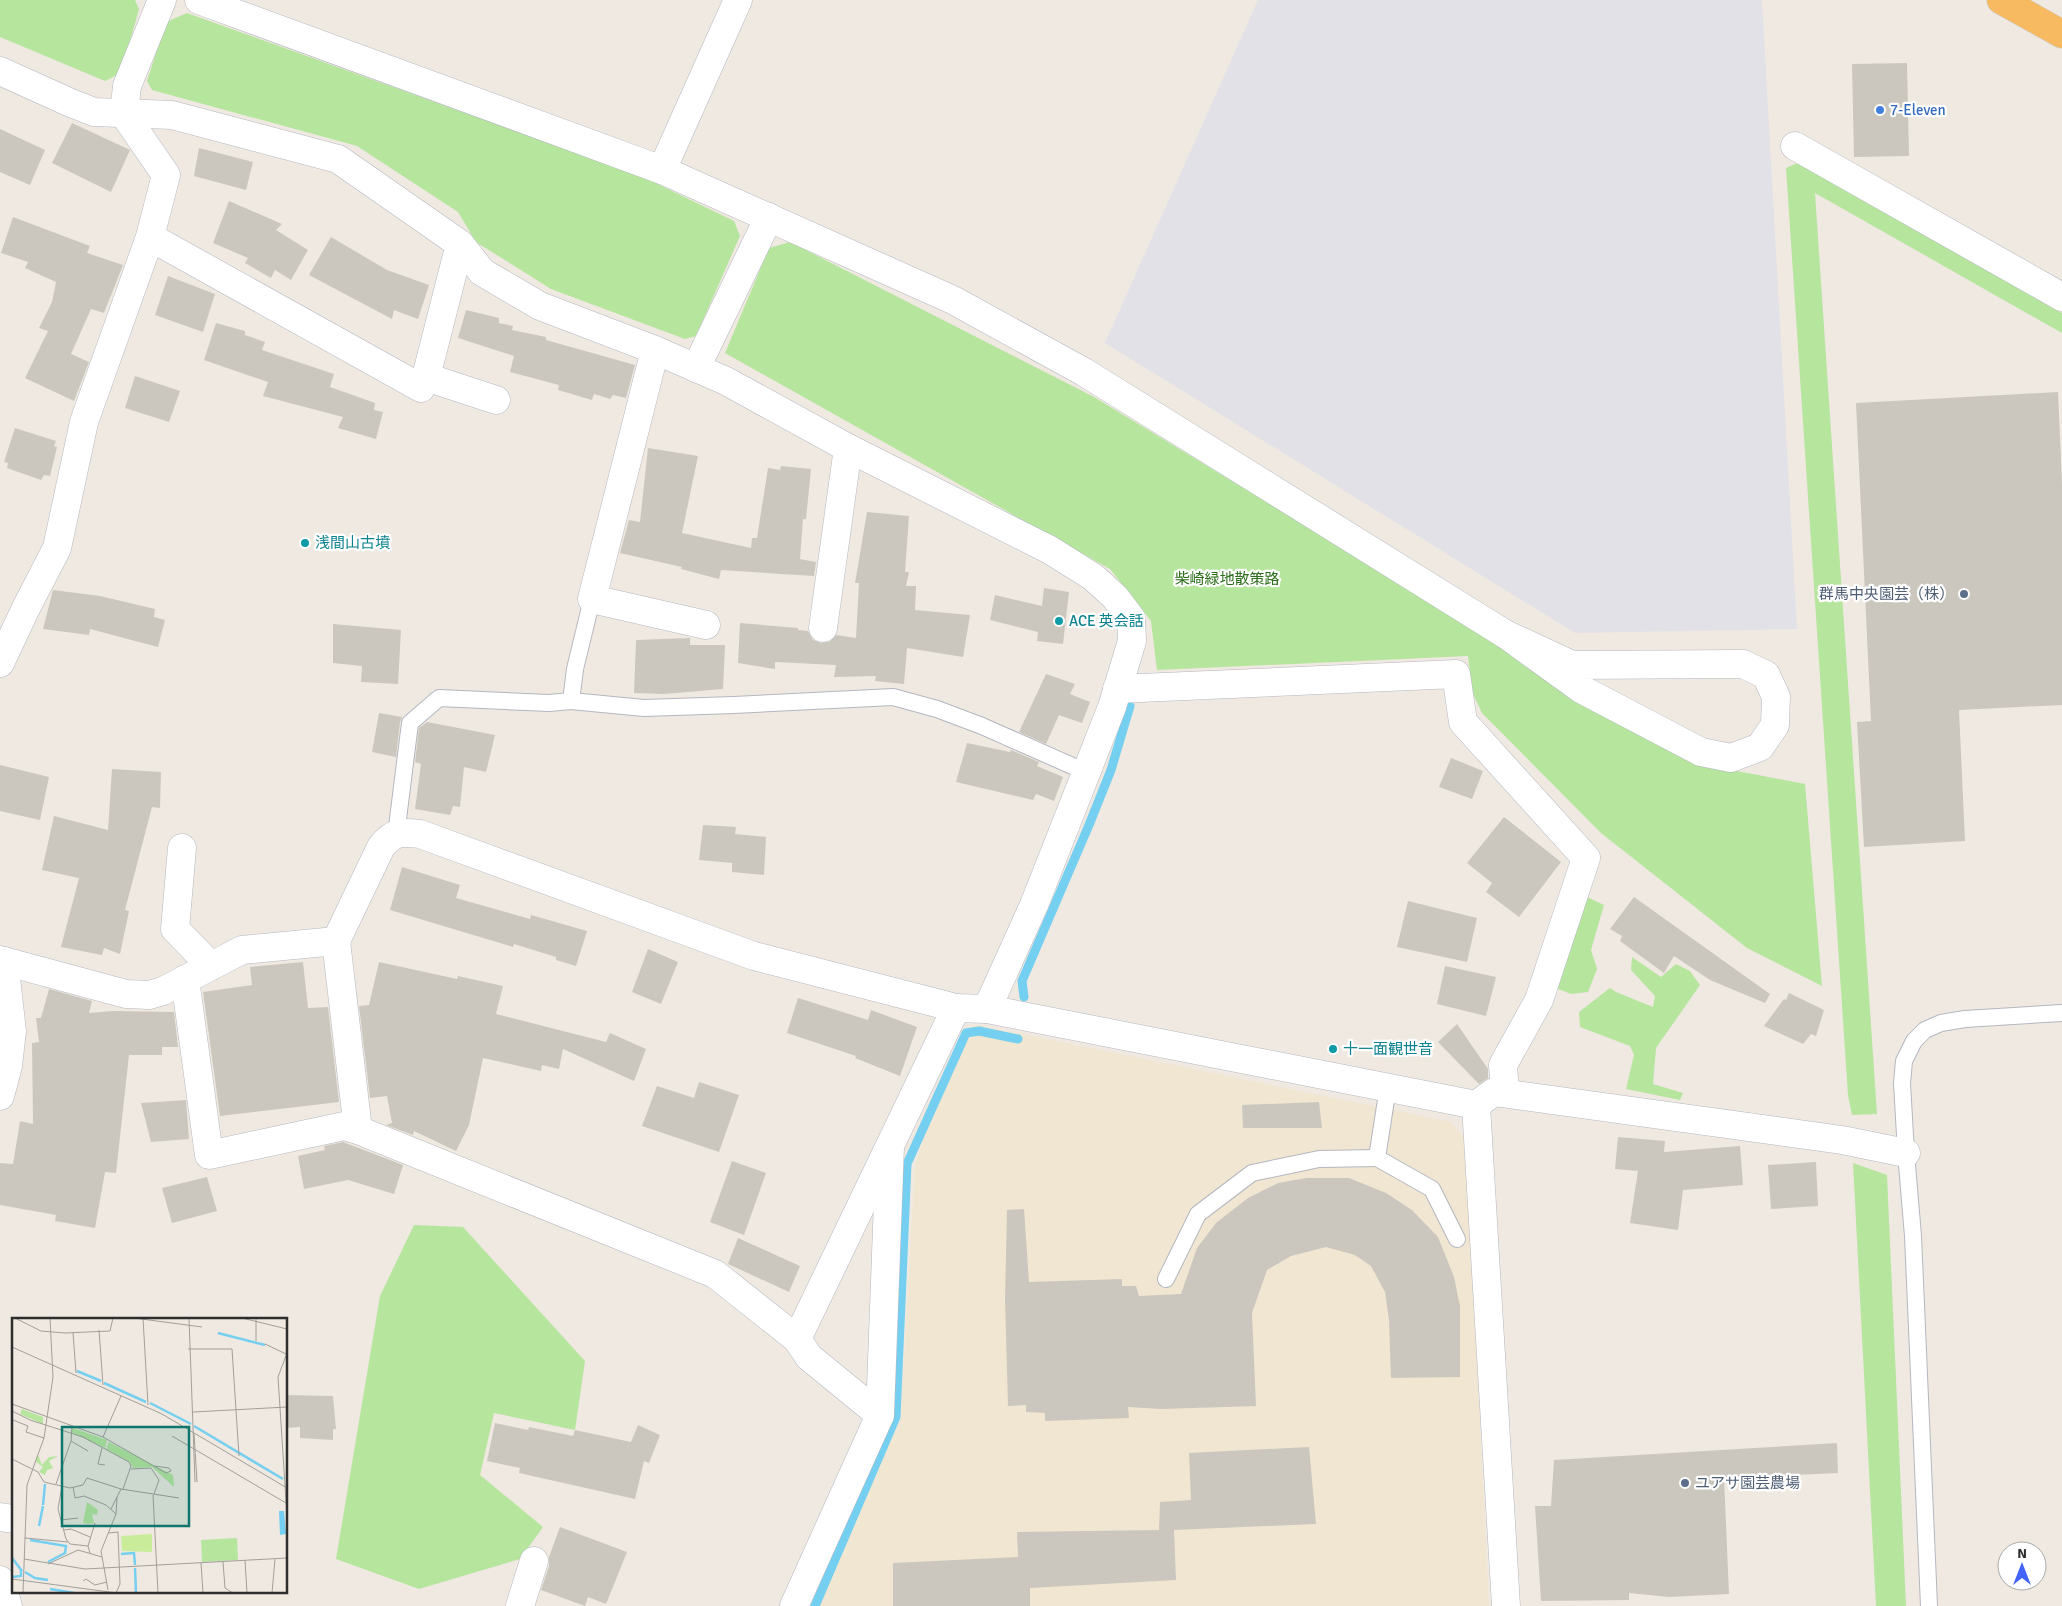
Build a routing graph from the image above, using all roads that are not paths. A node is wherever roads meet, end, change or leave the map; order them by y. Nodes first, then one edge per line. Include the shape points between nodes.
1 (162, 0) edge
2 (199, 0) edge
3 (738, 0) edge
4 (2001, 0) edge
5 (2062, 34) edge
6 (0, 71) edge
7 (124, 114) junction
8 (1795, 146) dead end
9 (662, 170) junction
10 (768, 217) junction
11 (150, 237) junction
12 (460, 244) junction
13 (2062, 296) edge
14 (655, 350) junction
15 (696, 368) junction
16 (421, 388) dead end
17 (496, 400) dead end
18 (848, 448) junction
19 (592, 599) junction
20 (706, 625) dead end
21 (823, 628) dead end
22 (1505, 634) junction
23 (0, 663) edge
24 (1117, 689) junction
25 (571, 700) junction
26 (1086, 772) junction
27 (396, 835) junction
28 (182, 848) dead end
29 (336, 940) junction
30 (2, 960) edge
31 (211, 966) junction
32 (185, 979) junction
33 (956, 1008) junction
34 (986, 1009) junction
35 (2062, 1013) edge
36 (1388, 1087) junction
37 (1505, 1093) junction
38 (0, 1096) edge
39 (1476, 1104) junction
40 (358, 1130) junction
41 (890, 1147) junction
42 (1906, 1153) junction
43 (1378, 1158) junction
44 (1457, 1239) dead end
45 (1166, 1280) dead end
46 (798, 1339) junction
47 (880, 1415) junction
48 (534, 1561) dead end
49 (0, 1580) edge
50 (8, 1606) edge
51 (520, 1606) edge
52 (794, 1606) edge
53 (1506, 1606) edge
54 (1929, 1606) edge

1 - 7 street via 127,86
2 - 9 street
3 - 9 street
4 - 5 highway
6 - 7 street via 94,112
7 - 11 street via 166,175
7 - 12 street via 172,114 338,159
8 - 13 street
9 - 10 street
10 - 15 street
10 - 22 street via 953,300 1084,372
11 - 16 street
11 - 23 street via 84,422 57,548
12 - 14 street via 482,272 540,306
12 - 17 street via 426,378
14 - 15 street
14 - 19 street
15 - 18 street
18 - 21 street
18 - 24 street via 1050,550 1093,577 1115,597 1130,618 1132,641
19 - 20 street
19 - 25 lane
22 - 22 street via 1572,665 1744,664 1766,675 1776,697 1775,725 1760,747 1731,758 1701,752 1581,689
24 - 26 street
24 - 37 street via 1456,674 1463,722 1586,858 1539,1000 1503,1065
25 - 26 lane via 644,708 893,697 938,709 982,726
25 - 27 lane via 549,704 439,698 410,723
26 - 34 street via 1034,905
27 - 29 street via 381,847
27 - 33 street via 402,832 420,834 754,956
28 - 31 street via 175,929
29 - 31 street via 242,950
29 - 40 street
30 - 32 street via 126,994 149,995
30 - 38 street via 12,1032
31 - 32 street
32 - 40 street via 209,1155 344,1126
33 - 34 street
33 - 41 street
34 - 36 street
35 - 42 lane via 1965,1019 1941,1023 1925,1030 1914,1041 1904,1061
36 - 39 street
36 - 43 lane
37 - 39 street via 1494,1092
37 - 42 street via 1842,1140
39 - 53 street
40 - 46 street via 715,1274
41 - 46 street
41 - 47 street
42 - 54 lane via 1913,1236
43 - 44 lane via 1432,1189
43 - 45 lane via 1319,1159 1252,1173 1198,1214
46 - 47 street via 809,1357
47 - 52 street
48 - 51 street
49 - 50 street

